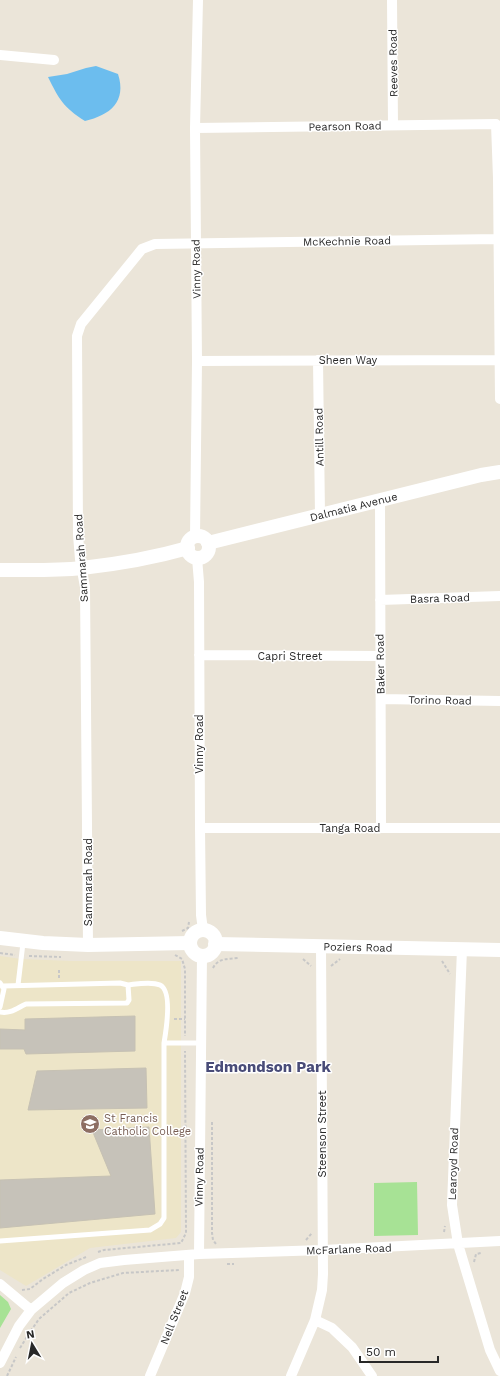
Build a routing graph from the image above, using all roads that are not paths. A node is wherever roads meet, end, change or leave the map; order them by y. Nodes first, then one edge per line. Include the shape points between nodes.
1 (198, 0) edge
2 (392, 0) edge
3 (0, 55) edge
4 (54, 60) dead end
5 (393, 125) junction
6 (195, 128) junction
7 (498, 239) junction
8 (196, 243) junction
9 (197, 360) junction
10 (318, 360) junction
11 (499, 360) junction
12 (500, 399) edge
13 (500, 472) edge
14 (380, 500) junction
15 (320, 515) junction
16 (197, 547) junction
17 (82, 568) junction
18 (0, 570) edge
19 (500, 596) edge
20 (380, 600) junction
21 (199, 655) junction
22 (380, 656) junction
23 (381, 699) junction
24 (500, 701) edge
25 (200, 828) junction
26 (381, 828) junction
27 (500, 828) edge
28 (203, 930) junction
29 (0, 938) edge
30 (23, 940) junction
31 (190, 943) junction
32 (215, 944) junction
33 (88, 945) junction
34 (321, 946) junction
35 (462, 950) junction
36 (500, 950) edge
37 (202, 955) junction
38 (128, 984) junction
39 (1, 985) edge
40 (18, 985) junction
41 (0, 1007) edge
42 (0, 1012) edge
43 (164, 1043) junction
44 (201, 1043) junction
45 (0, 1241) edge
46 (500, 1242) edge
47 (458, 1244) junction
48 (323, 1250) junction
49 (194, 1255) junction
50 (0, 1284) edge
51 (31, 1310) junction
52 (315, 1320) junction
53 (0, 1363) edge
54 (500, 1371) edge
55 (150, 1376) edge
56 (291, 1376) edge
57 (372, 1376) edge

1 - 6 street, Vinny Road
2 - 5 street, Reeves Road
3 - 4 street
5 - 6 street, Pearson Road
5 - 7 street, Pearson Road via 496,124
6 - 8 street, Vinny Road
7 - 8 street, McKechnie Road
7 - 11 street
8 - 9 street, Vinny Road
8 - 17 street, Sammarah Road via 154,244 142,249 79,328 78,535
9 - 10 street, Sheen Way
9 - 16 street, Vinny Road
10 - 11 street, Sheen Way
10 - 15 street, Antill Road
11 - 12 street
13 - 14 street, Dalmatia Avenue
14 - 15 street, Dalmatia Avenue
14 - 20 street, Baker Road
15 - 16 street, Dalmatia Avenue
16 - 17 street, Dalmatia Avenue
16 - 21 street, Vinny Road
17 - 18 street, Dalmatia Avenue
17 - 33 street, Sammarah Road via 85,587
19 - 20 street, Basra Road
20 - 22 street, Baker Road
21 - 22 street, Capri Street
21 - 25 street, Vinny Road
22 - 23 street, Baker Road
23 - 24 street, Torino Road
23 - 26 street, Baker Road
25 - 26 street, Tanga Road
25 - 28 street, Vinny Road
26 - 27 street, Tanga Road
28 - 31 street via 192,935
28 - 32 street via 214,936
29 - 30 street
30 - 33 street
30 - 40 lane
31 - 33 street
31 - 37 street via 195,953
32 - 34 street, Poziers Road
32 - 37 street via 212,951
34 - 35 street, Poziers Road
34 - 48 street, Steenson Street
35 - 36 street, Poziers Road
35 - 47 street, Learoyd Road via 452,1205
37 - 44 street, Vinny Road
38 - 40 lane
38 - 42 lane via 127,1003 26,1004 13,1011
38 - 43 lane via 160,985 164,989 168,1019
39 - 40 lane
39 - 41 lane via 4,992
43 - 44 lane
43 - 45 lane via 164,1218 160,1224 150,1230
44 - 49 street, Vinny Road
46 - 47 street, McFarlane Road
47 - 48 street, McFarlane Road
47 - 54 street, Learoyd Road via 490,1350
48 - 49 street, McFarlane Road
48 - 52 street, Steenson Street via 322,1290
49 - 51 street, McFarlane Road via 100,1263 63,1283
49 - 55 street, Nell Street via 185,1293
50 - 51 street
51 - 53 street, McFarlane Road via 19,1326
52 - 56 street, Steenson Street
52 - 57 street via 332,1328 352,1347

